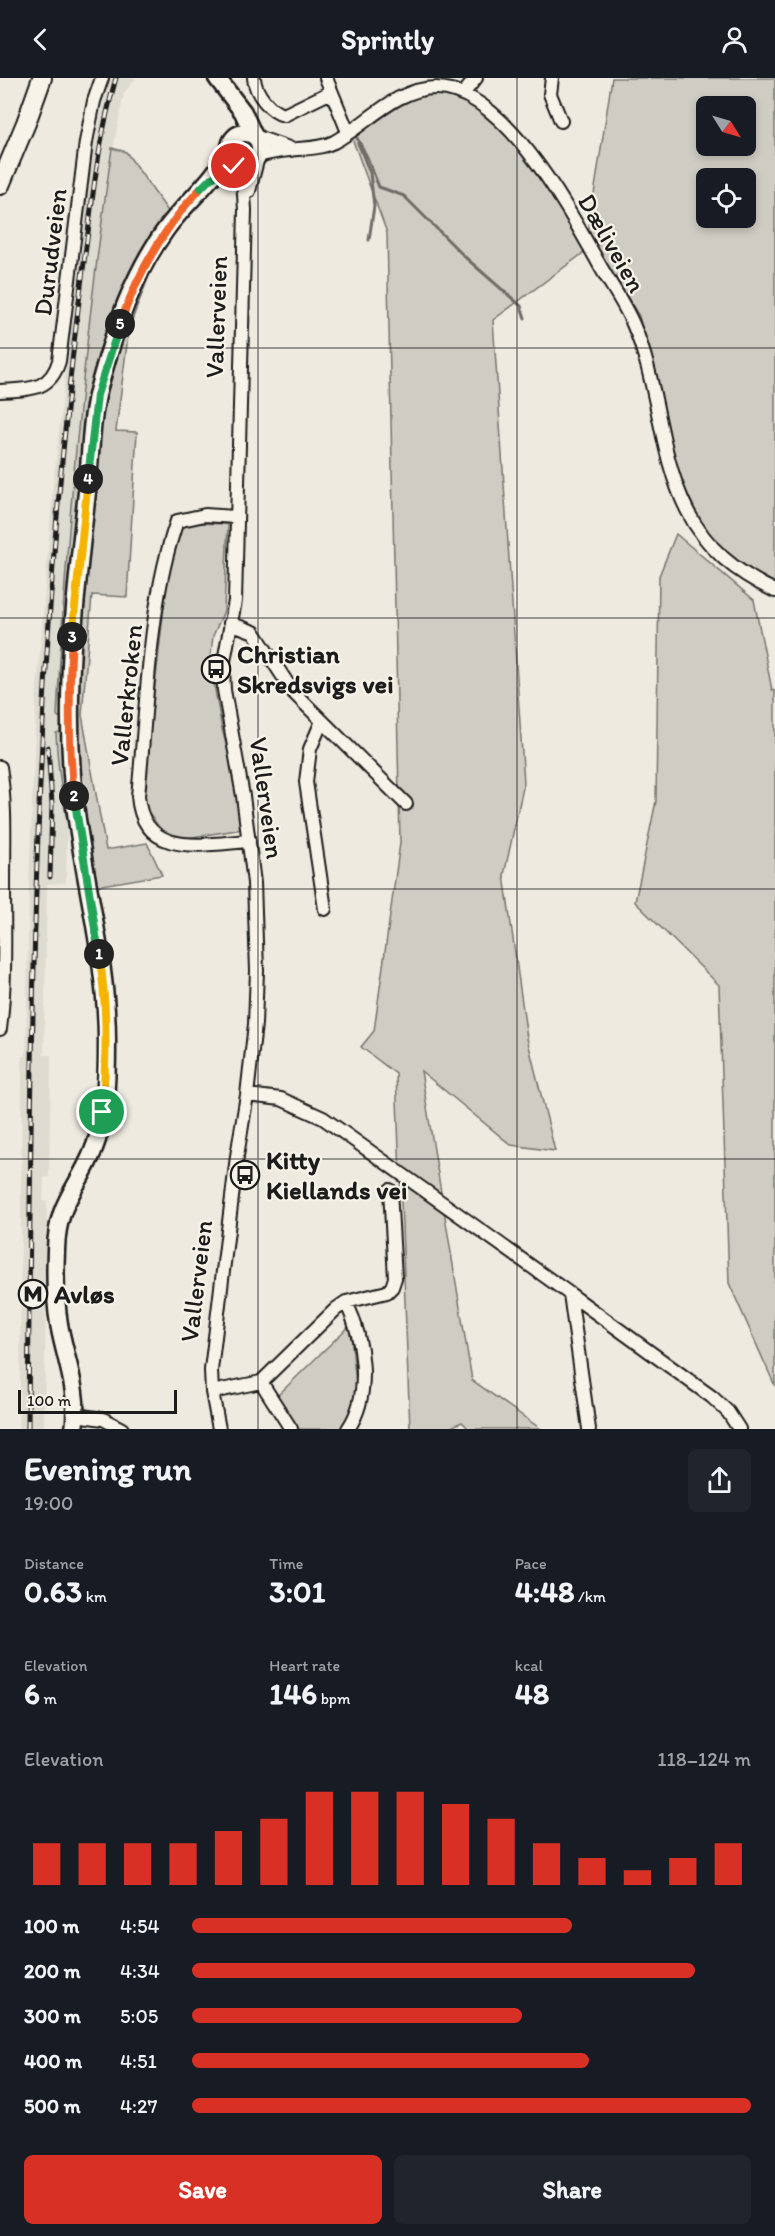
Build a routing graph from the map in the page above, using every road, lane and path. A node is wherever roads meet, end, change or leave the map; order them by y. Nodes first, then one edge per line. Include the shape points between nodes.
1 (42, 78) edge
2 (102, 78) edge
3 (217, 78) edge
4 (254, 78) edge
5 (326, 78) edge
6 (476, 78) edge
7 (552, 78) edge
8 (331, 92) junction
9 (463, 94) junction
10 (561, 121) dead end
11 (348, 132) junction
12 (244, 139) junction
13 (293, 149) junction
14 (250, 159) junction
15 (210, 179) junction
16 (0, 184) edge
17 (0, 391) edge
18 (236, 517) junction
19 (775, 591) edge
20 (231, 623) junction
21 (322, 721) junction
22 (0, 767) edge
23 (2, 804) edge
24 (406, 804) dead end
25 (249, 841) junction
26 (325, 909) dead end
27 (0, 1029) edge
28 (247, 1095) junction
29 (390, 1190) dead end
30 (570, 1294) junction
31 (346, 1302) junction
32 (261, 1382) junction
33 (212, 1392) junction
34 (75, 1422) edge
35 (122, 1429) edge
36 (219, 1429) edge
37 (291, 1429) edge
38 (348, 1429) edge
39 (589, 1429) edge
40 (739, 1429) edge

1 - 16 main road
2 - 17 street, Durudveien via 86,142 56,372 40,386
3 - 12 street via 247,120
4 - 8 street via 263,99 284,115
5 - 8 street
6 - 9 street
7 - 10 street via 550,94
8 - 11 street
9 - 11 street, Dæliveien via 452,89 418,90 403,95
9 - 19 street, Dæliveien via 482,105 531,154 568,209 633,324 675,480 701,533 714,551 744,576
11 - 13 street, Dæliveien via 332,143
12 - 13 street, Dæliveien
12 - 14 street via 261,150
12 - 14 street via 232,155
12 - 15 street
13 - 14 street, Dæliveien
14 - 15 street
14 - 18 street, Vallerveien via 245,210
15 - 34 street via 163,233 136,280 93,413 72,627 71,762 102,974 107,1049 98,1136 93,1153 62,1209 56,1248 57,1304 74,1390
18 - 20 street, Vallerveien
18 - 25 street, Vallerkroken via 191,517 177,521 159,596 138,796 146,824 165,840 183,845
20 - 21 street via 254,632 293,692
20 - 25 street, Vallerveien via 223,667 224,690
21 - 24 street
21 - 26 street via 309,749 306,782
22 - 23 street
23 - 27 street
25 - 28 street, Vallerveien via 257,971
28 - 30 street via 281,1099 323,1118
28 - 33 street, Vallerveien via 224,1259
29 - 31 street via 395,1258 392,1287 387,1292
30 - 39 street
30 - 40 street via 712,1396
31 - 32 street
31 - 38 street via 360,1340 362,1380 362,1400
32 - 33 street
32 - 37 street
33 - 36 street, Vallerveien
34 - 35 street via 103,1419

